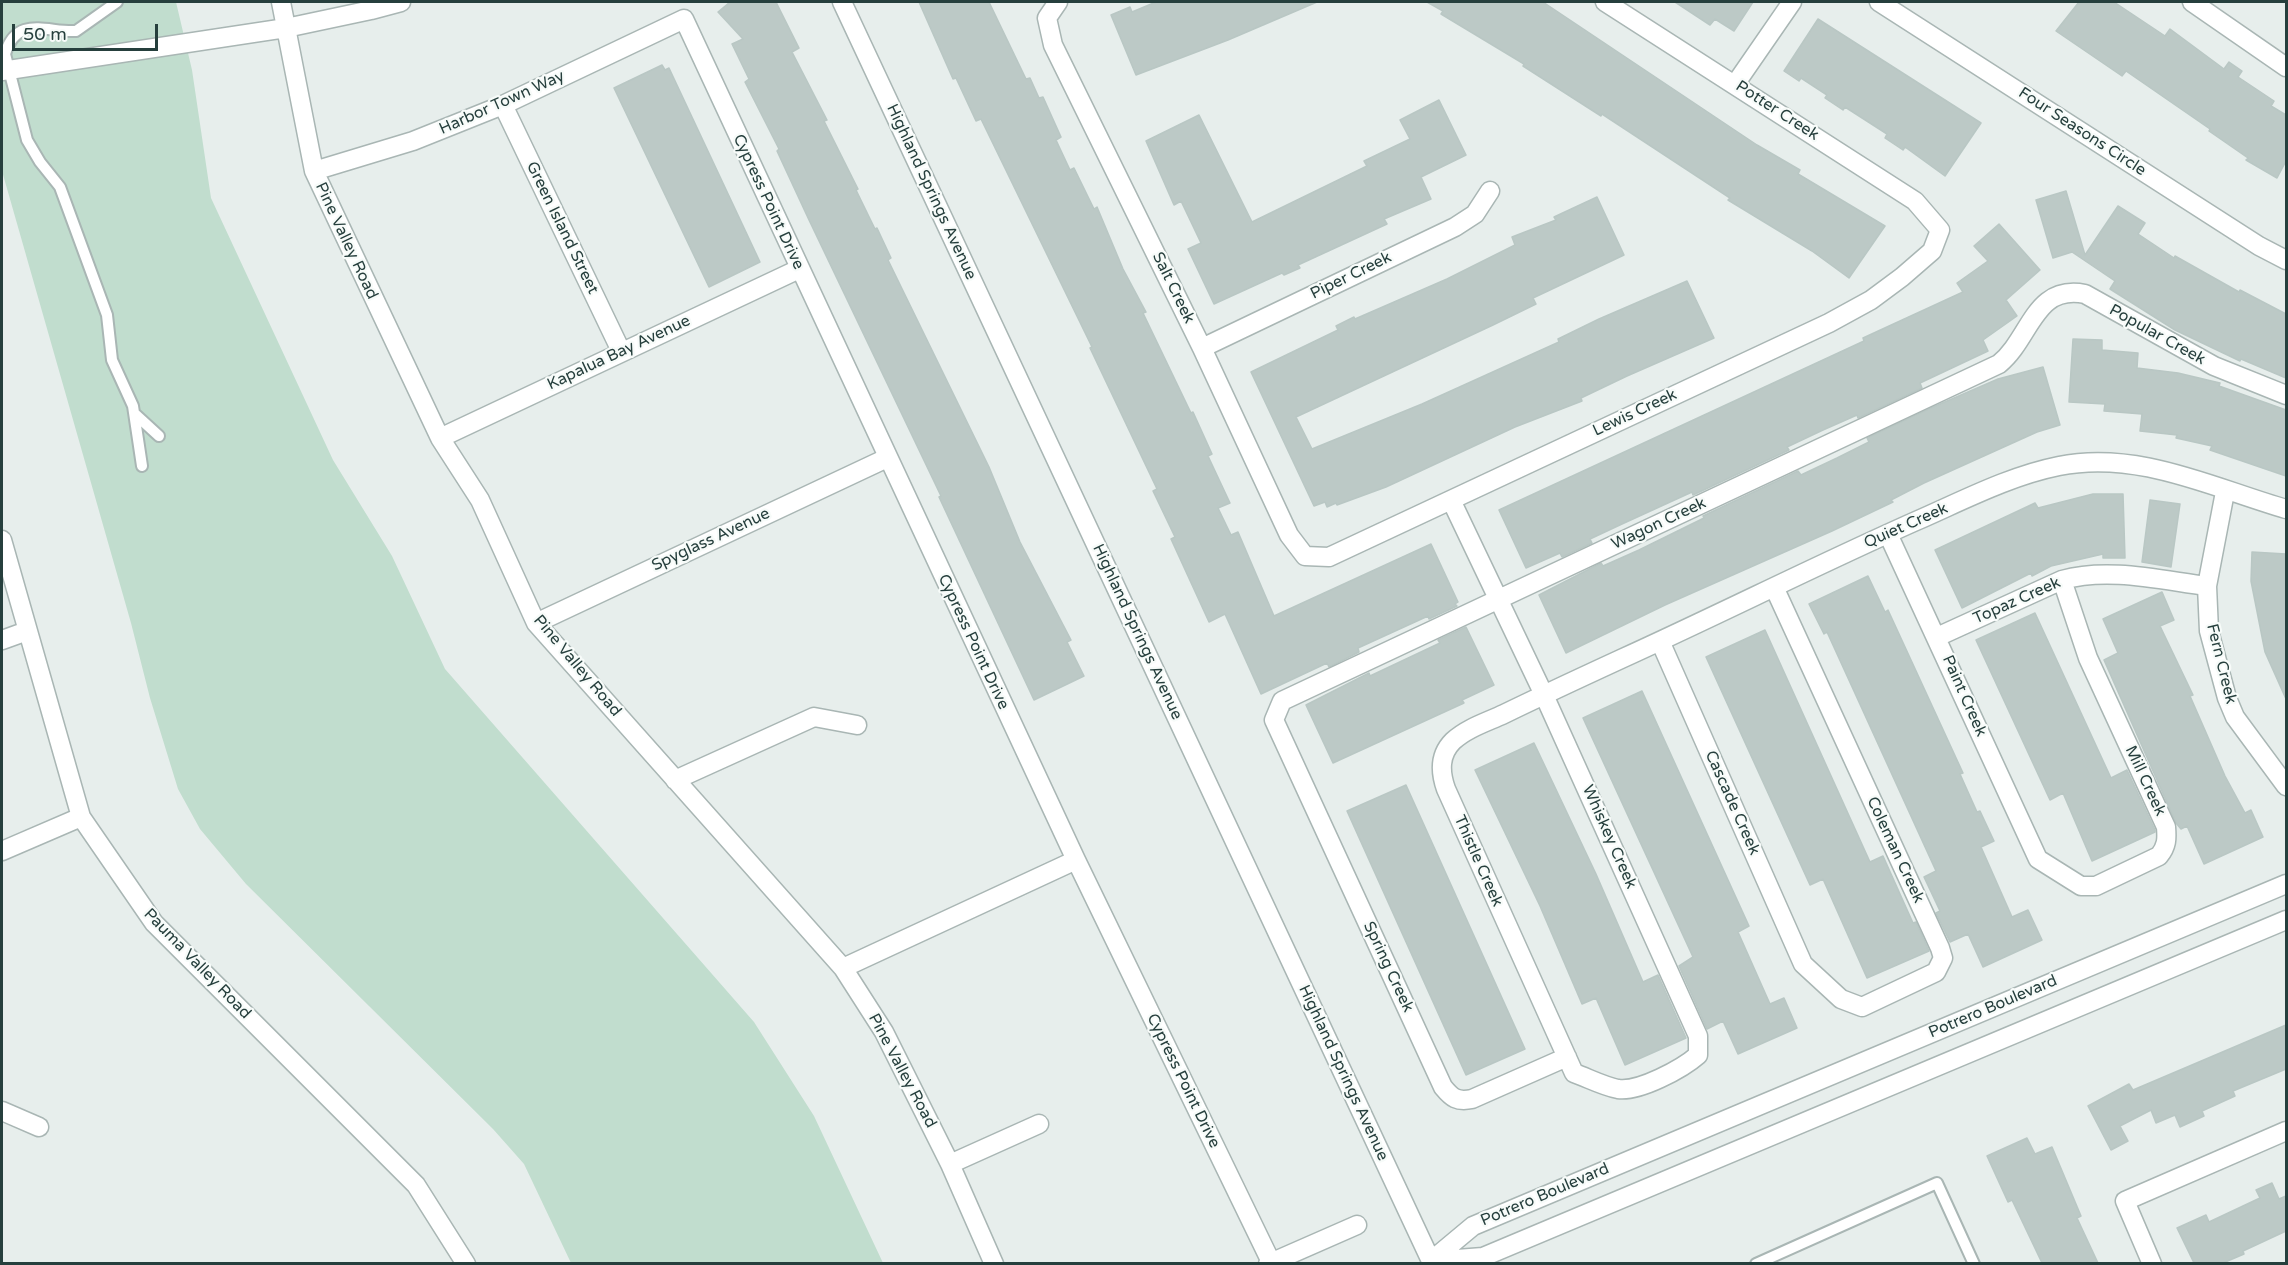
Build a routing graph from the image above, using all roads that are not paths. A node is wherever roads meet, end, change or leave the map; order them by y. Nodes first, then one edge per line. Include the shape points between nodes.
1 (117, 2) edge
2 (281, 2) edge
3 (401, 2) edge
4 (842, 2) edge
5 (1058, 2) edge
6 (1605, 2) edge
7 (1792, 2) edge
8 (1879, 2) edge
9 (2192, 2) edge
10 (684, 19) joint
11 (286, 28) junction
12 (2286, 67) edge
13 (5, 71) edge
14 (1736, 83) junction
15 (503, 105) junction
16 (314, 171) junction
17 (1490, 191) dead end
18 (1940, 230) joint
19 (2286, 260) edge
20 (799, 269) junction
21 (2035, 315) joint
22 (1203, 348) junction
23 (621, 351) junction
24 (2286, 394) edge
25 (135, 413) junction
26 (159, 436) dead end
27 (440, 438) junction
28 (886, 458) junction
29 (142, 466) dead end
30 (2225, 492) junction
31 (1452, 500) junction
32 (2286, 509) edge
33 (1888, 534) junction
34 (2, 540) edge
35 (1305, 556) joint
36 (2062, 580) junction
37 (2207, 586) junction
38 (1774, 587) junction
39 (1498, 598) junction
40 (536, 623) junction
41 (27, 631) junction
42 (1937, 637) junction
43 (2, 640) edge
44 (1660, 641) junction
45 (1544, 695) junction
46 (1275, 720) joint
47 (857, 725) dead end
48 (675, 780) junction
49 (2286, 786) edge
50 (81, 817) junction
51 (2, 851) edge
52 (2038, 859) joint
53 (1076, 860) junction
54 (2286, 884) edge
55 (2286, 920) edge
56 (1803, 964) joint
57 (843, 968) junction
58 (1570, 1065) junction
59 (2, 1111) edge
60 (1039, 1124) dead end
61 (39, 1127) dead end
62 (2286, 1131) edge
63 (950, 1164) junction
64 (1357, 1225) dead end
65 (1432, 1262) edge
66 (466, 1263) edge
67 (994, 1263) edge
68 (1269, 1263) edge
69 (1756, 1263) edge
70 (1974, 1263) edge
71 (2152, 1263) edge

1 - 13 lane via 76,31 40,27 19,33 5,54
2 - 11 street, Pine Valley Road
3 - 11 street
4 - 65 street, Highland Springs Avenue
5 - 22 street, Salt Creek via 1047,18 1053,45
6 - 14 street, Potter Creek
7 - 14 street
8 - 19 street, Four Seasons Circle
9 - 12 street
10 - 15 street, Harbor Town Way
10 - 20 street, Cypress Point Drive
11 - 13 street
11 - 16 street, Pine Valley Road
13 - 25 lane via 30,146 60,187 70,213 107,315 112,360
14 - 18 street, Potter Creek via 1915,201
15 - 16 street, Harbor Town Way via 413,141
15 - 23 street, Green Island Street
16 - 27 street, Pine Valley Road
17 - 22 street, Piper Creek via 1475,214 1455,226
18 - 31 street, Lewis Creek via 1932,251 1871,300
20 - 23 street, Kapalua Bay Avenue
20 - 28 street, Cypress Point Drive
21 - 24 street, Popular Creek via 2053,295 2063,291 2085,294 2214,366
21 - 39 street, Wagon Creek via 2016,348 1999,364
22 - 35 street, Salt Creek via 1289,535
23 - 27 street, Kapalua Bay Avenue
25 - 26 lane
25 - 29 lane
27 - 40 street, Pine Valley Road via 480,500
28 - 40 street, Spyglass Avenue
28 - 53 street, Cypress Point Drive
30 - 32 street, Quiet Creek
30 - 33 street, Quiet Creek via 2187,477 2126,463 2058,466 2007,481
30 - 37 street, Fern Creek
31 - 35 street, Lewis Creek via 1329,557
31 - 39 street, Whiskey Creek
33 - 38 street, Quiet Creek
33 - 42 street, Paint Creek
34 - 41 street, Pauma Valley Road
36 - 37 street, Topaz Creek via 2078,575 2119,575
36 - 42 street, Topaz Creek
36 - 52 street, Mill Creek via 2088,658 2166,827 2167,839 2159,856 2096,886 2081,886
37 - 49 street, Fern Creek via 2209,631 2227,698 2235,717
38 - 44 street, Quiet Creek
38 - 56 street, Coleman Creek via 1943,958 1936,972 1862,1007 1841,999
39 - 45 street, Whiskey Creek
39 - 46 street, Wagon Creek via 1292,695 1282,701
40 - 48 street, Pine Valley Road
41 - 43 street
41 - 50 street, Pauma Valley Road
42 - 52 street, Paint Creek
44 - 45 street, Quiet Creek
44 - 56 street, Cascade Creek
45 - 58 street, Thistle Creek via 1453,741 1444,754 1442,776
45 - 58 street, Whiskey Creek via 1700,1045 1698,1055 1688,1064 1631,1089 1619,1089
46 - 58 street, Spring Creek via 1443,1087 1452,1098 1461,1101
47 - 48 street via 814,717
48 - 57 street, Pine Valley Road
50 - 51 street
50 - 66 street, Pauma Valley Road via 154,923 416,1185
53 - 57 street
53 - 68 street, Cypress Point Drive
54 - 65 street, Potrero Boulevard via 1473,1226
55 - 65 street, Potrero Boulevard via 1483,1257
57 - 63 street, Pine Valley Road via 884,1032
59 - 61 street
60 - 63 street
62 - 71 street via 2125,1201
63 - 67 street, Pine Valley Road
64 - 68 street
69 - 70 lane via 1937,1183

